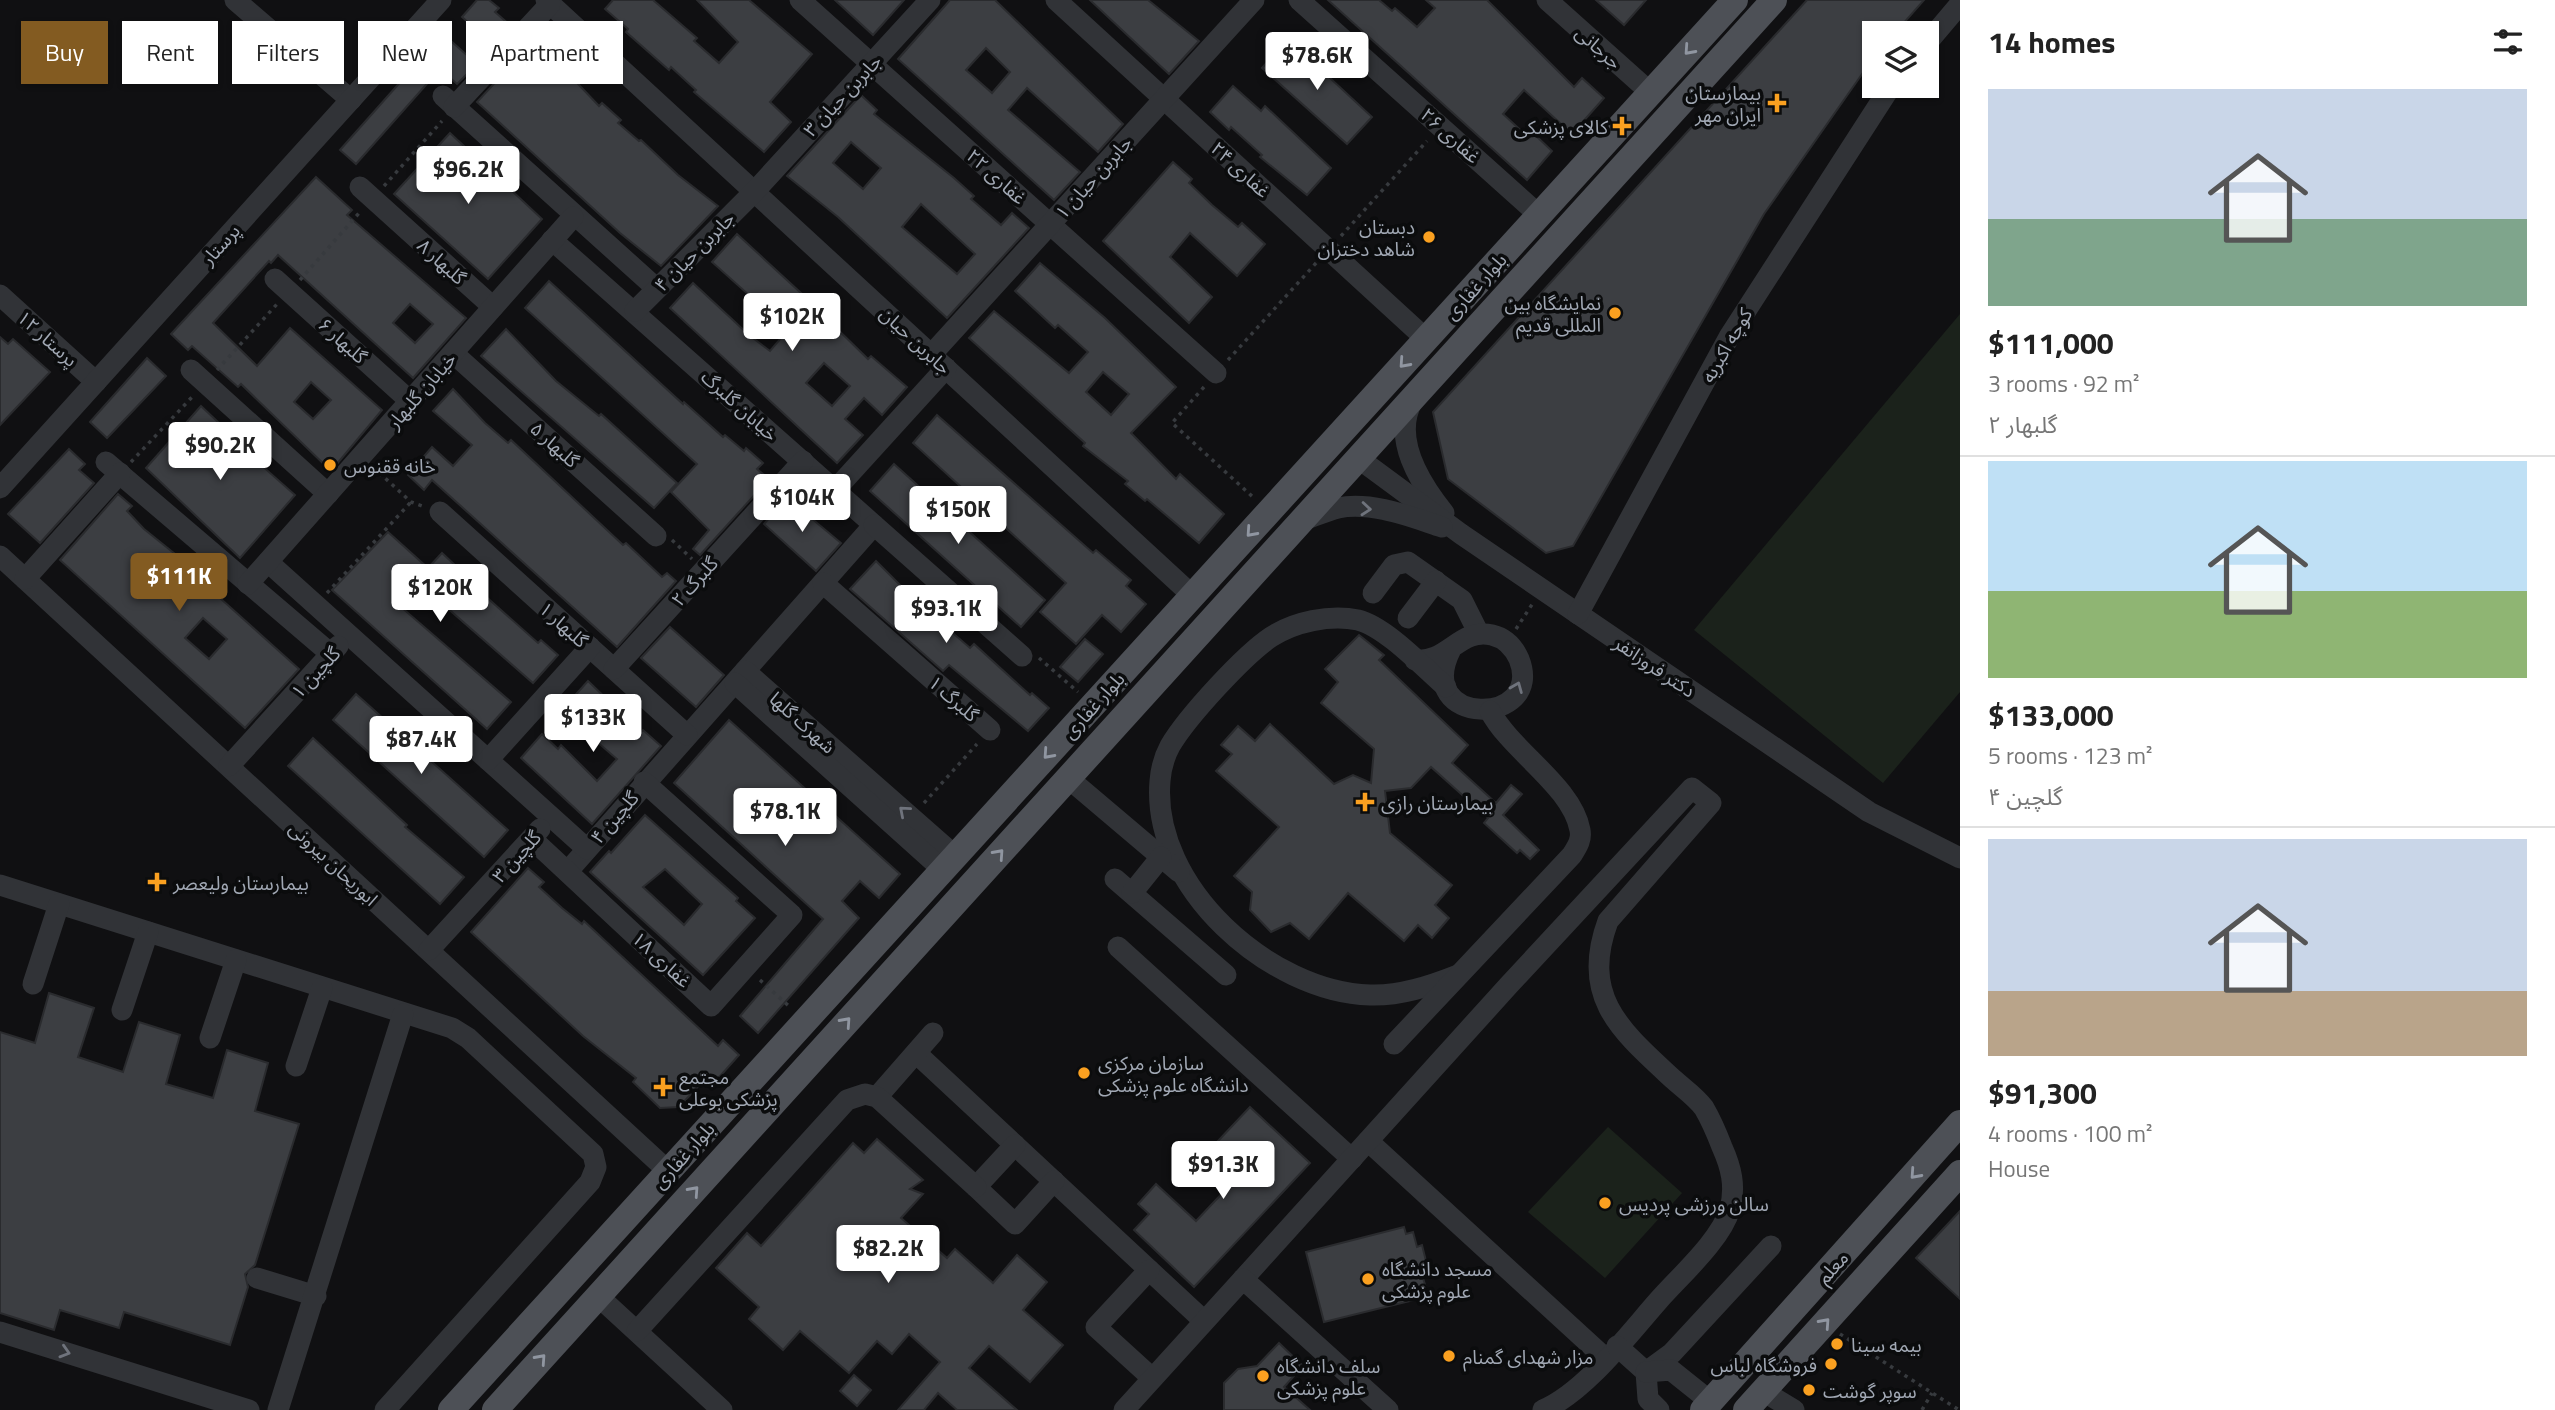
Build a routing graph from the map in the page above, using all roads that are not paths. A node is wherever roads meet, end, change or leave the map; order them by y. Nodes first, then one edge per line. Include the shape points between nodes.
1 (235, 0) edge
2 (441, 0) edge
3 (800, 0) edge
4 (930, 0) edge
5 (1056, 0) edge
6 (1254, 0) edge
7 (1299, 0) edge
8 (1547, 0) edge
9 (1735, 0) edge
10 (1774, 0) edge
11 (548, 2) edge
12 (1960, 4) edge
13 (1939, 29) edge
14 (871, 64) junction
15 (1651, 93) junction
16 (1883, 98) edge
17 (1164, 99) junction
18 (351, 100) junction
19 (360, 187) dead end
20 (755, 191) junction
21 (1539, 215) junction
22 (573, 217) junction
23 (1050, 224) junction
24 (552, 240) junction
25 (275, 279) dead end
26 (656, 288) junction
27 (0, 295) edge
28 (493, 307) junction
29 (635, 312) junction
30 (1426, 339) junction
31 (453, 353) junction
32 (939, 362) junction
33 (191, 370) dead end
34 (1216, 373) road end
35 (96, 382) junction
36 (1419, 391) junction
37 (410, 401) junction
38 (1358, 458) junction
39 (803, 461) junction
40 (0, 488) edge
41 (835, 490) junction
42 (328, 494) junction
43 (440, 512) road end
44 (1300, 522) junction
45 (874, 525) junction
46 (1461, 534) junction
47 (656, 536) road end
48 (0, 556) edge
49 (268, 562) junction
50 (25, 579) junction
51 (1436, 582) junction
52 (823, 583) junction
53 (248, 584) junction
54 (1373, 593) dead end
55 (1193, 596) junction
56 (1578, 614) junction
57 (1408, 618) dead end
58 (349, 634) junction
59 (1479, 634) junction
60 (590, 647) junction
61 (1451, 649) junction
62 (331, 654) junction
63 (1021, 656) road end
64 (1415, 660) junction
65 (614, 669) junction
66 (740, 677) junction
67 (1446, 687) junction
68 (1490, 711) junction
69 (990, 730) road end
70 (687, 735) junction
71 (488, 760) junction
72 (229, 765) junction
73 (1069, 778) junction
74 (645, 782) junction
75 (551, 817) junction
76 (532, 839) junction
77 (587, 849) junction
78 (1161, 857) junction
79 (1960, 858) edge
80 (949, 863) junction
81 (568, 871) junction
82 (1185, 877) junction
83 (0, 885) edge
84 (59, 904) junction
85 (148, 932) junction
86 (1118, 947) dead end
87 (429, 950) junction
88 (236, 960) junction
89 (1226, 975) dead end
90 (1458, 975) junction
91 (33, 984) dead end
92 (322, 988) junction
93 (122, 1010) dead end
94 (403, 1014) junction
95 (933, 1033) dead end
96 (210, 1038) dead end
97 (1394, 1045) dead end
98 (916, 1053) junction
99 (296, 1066) dead end
100 (877, 1097) junction
101 (1960, 1123) edge
102 (1368, 1141) junction
103 (1015, 1144) junction
104 (1352, 1159) junction
105 (668, 1171) junction
106 (1960, 1173) edge
107 (1054, 1181) junction
108 (976, 1187) junction
109 (1771, 1246) dead end
110 (1149, 1270) junction
111 (257, 1278) dead end
112 (1243, 1279) junction
113 (316, 1296) junction
114 (598, 1296) junction
115 (1204, 1321) junction
116 (637, 1331) junction
117 (0, 1332) edge
118 (1611, 1352) junction
119 (1646, 1372) junction
120 (1152, 1378) junction
121 (1755, 1401) edge
122 (1707, 1406) edge
123 (249, 1410) edge
124 (278, 1410) edge
125 (385, 1410) edge
126 (451, 1410) edge
127 (495, 1410) edge
128 (722, 1410) edge
129 (1124, 1410) edge
130 (1388, 1410) edge
131 (1543, 1410) edge
132 (1659, 1410) edge
133 (1794, 1410) edge

1 - 18 street
2 - 18 street, پرستار
3 - 14 street, غفاری ۲۲
4 - 14 street, جابربن حیان ۳
5 - 17 street, غفاری ۲۴
6 - 17 street, جابربن حیان ۱
7 - 21 street, غفاری ۲۶
8 - 15 street, جرجانی
9 -> 15 main road, بلوار غفاری
10 - 36 main road, بلوار غفاری
11 - 20 street, جابربن حیان
11 - 22 street via 448,102
12 - 13 street
14 - 20 street, جابربن حیان ۳
14 - 23 street, غفاری ۲۲
15 - 21 main road, بلوار غفاری
16 - 56 street, کوچه اکبریه via 1729,337
17 - 23 street, جابربن حیان ۱
17 - 30 street, غفاری ۲۴
18 - 35 street, پرستار
19 - 28 street, گلبهار ۸
20 - 26 street, جابربن حیان ۴
20 - 32 street, جابربن حیان
21 - 30 main road, بلوار غفاری
22 - 24 street, خیابان گلبهار
22 - 26 street
23 - 32 street, جابربن حیان ۱
23 - 34 street, غفاری ۲۲
24 - 28 street, خیابان گلبهار
24 - 29 street, خیابان گلبرگ
25 - 37 street, گلبهار ۶
26 - 29 street, جابربن حیان ۴
27 - 35 street, پرستار ۱۲
28 - 31 street, خیابان گلبهار
29 - 39 street, خیابان گلبرگ
30 -> 55 main road, بلوار غفاری
31 - 37 street, خیابان گلبهار
31 - 47 street, گلبهار ۵
32 - 41 street, جابربن حیان ۱ via 892,428
32 - 55 street, جابربن حیان
33 - 42 street
35 - 40 street, پرستار
36 - 38 main road, بلوار غفاری
36 - 46 street via 1405,415 1410,453 1432,498
37 - 42 street, خیابان گلبهار
38 - 44 main road, بلوار غفاری
38 - 46 street, دکتر فروزانفر
39 - 41 street, خیابان گلبرگ
39 - 65 street, گلبرگ ۲
41 - 45 street, خیابان گلبرگ
42 - 49 street, خیابان گلبهار
43 - 60 street, گلبهار ۱
44 -> 46 street via 1339,508 1365,508 1404,514
44 - 73 main road, بلوار غفاری
45 - 52 street
45 - 63 street, خیابان گلبرگ
46 - 56 street, دکتر فروزانفر
48 - 50 street, ابوریحان بیرونی
49 - 53 street, خیابان گلبهار
49 - 58 street
50 - 53 street via 113,468
50 - 72 street, ابوریحان بیرونی
51 - 54 street via 1409,562 1401,562
51 - 57 street
51 - 59 street via 1462,600
52 - 66 street
52 - 69 street, گلبرگ ۱
53 - 62 street
55 -> 80 main road, بلوار غفاری
56 - 79 street, دکتر فروزانفر via 1870,813
58 - 62 street, گلچین ۱
58 - 71 street
59 - 61 street
68 -> 59 street via 1503,706 1519,687 1521,663 1507,642
60 - 65 street, گلبهار ۱
60 - 71 street
61 - 64 street via 1432,660
61 - 67 street via 1444,674
62 - 72 street, گلچین ۱
64 - 67 street
64 - 82 street via 1360,621 1341,619 1296,625 1271,637 1250,656 1172,743 1163,764 1164,827
65 - 70 street, گلبهار ۱
66 - 70 street, گلچین ۴
66 - 80 street, شهرک گلها
80 -> 66 street, شهرک گلها via 911,818
67 - 68 street via 1464,707
68 - 90 street via 1500,730 1555,786 1580,829 1580,842 1572,855 1482,939
70 - 74 street, گلچین ۴
71 - 75 street
72 - 87 street, ابوریحان بیرونی
73 - 78 street
114 -> 73 main road, بلوار غفاری
74 - 77 street, گلچین ۴
74 - 81 street, غفاری ۱۸ via 792,915 711,1006
75 - 76 street, گلچین ۳
75 - 77 street
76 - 81 street
76 - 87 street, گلچین ۳
77 - 81 street, گلچین ۴
78 - 82 street
78 - 89 street via 1124,886
80 - 105 main road, بلوار غفاری
82 - 90 street via 1232,936 1254,953 1311,982 1369,995 1430,986
83 - 84 street
84 - 85 street
84 - 91 street
85 - 88 street
85 - 93 street
86 - 104 street
87 - 105 street, ابوریحان بیرونی
88 - 92 street
88 - 96 street
90 - 97 street
92 - 94 street
92 - 99 street
94 - 113 street
94 - 125 street via 452,1028 468,1038 586,1146 596,1167 590,1182
95 - 98 street
98 - 100 street
98 - 103 street
100 - 108 street
100 - 116 street via 865,1094 847,1100
101 -> 122 main road, معلم
102 - 104 street
102 - 118 street
102 - 118 street via 1692,788 1711,803 1608,921 1597,969 1602,998 1623,1030 1703,1107 1729,1165 1733,1188 1729,1211 1711,1240
103 - 107 street
103 - 108 street
104 - 112 street
105 - 126 main road, بلوار غفاری
121 -> 106 main road, معلم
107 - 108 street via 1015,1224
107 - 110 street
109 - 119 street via 1672,1353
110 - 115 street
110 - 120 street via 1096,1327
111 - 113 street
112 - 115 street
112 - 130 street
113 - 124 street
114 - 116 street
127 -> 114 main road, بلوار غفاری
115 - 120 street
116 - 128 street
117 -> 123 street
118 - 119 street
118 - 131 street via 1569,1394
119 - 122 street via 1671,1370
119 - 132 street via 1648,1399
120 - 129 street
121 - 133 street

